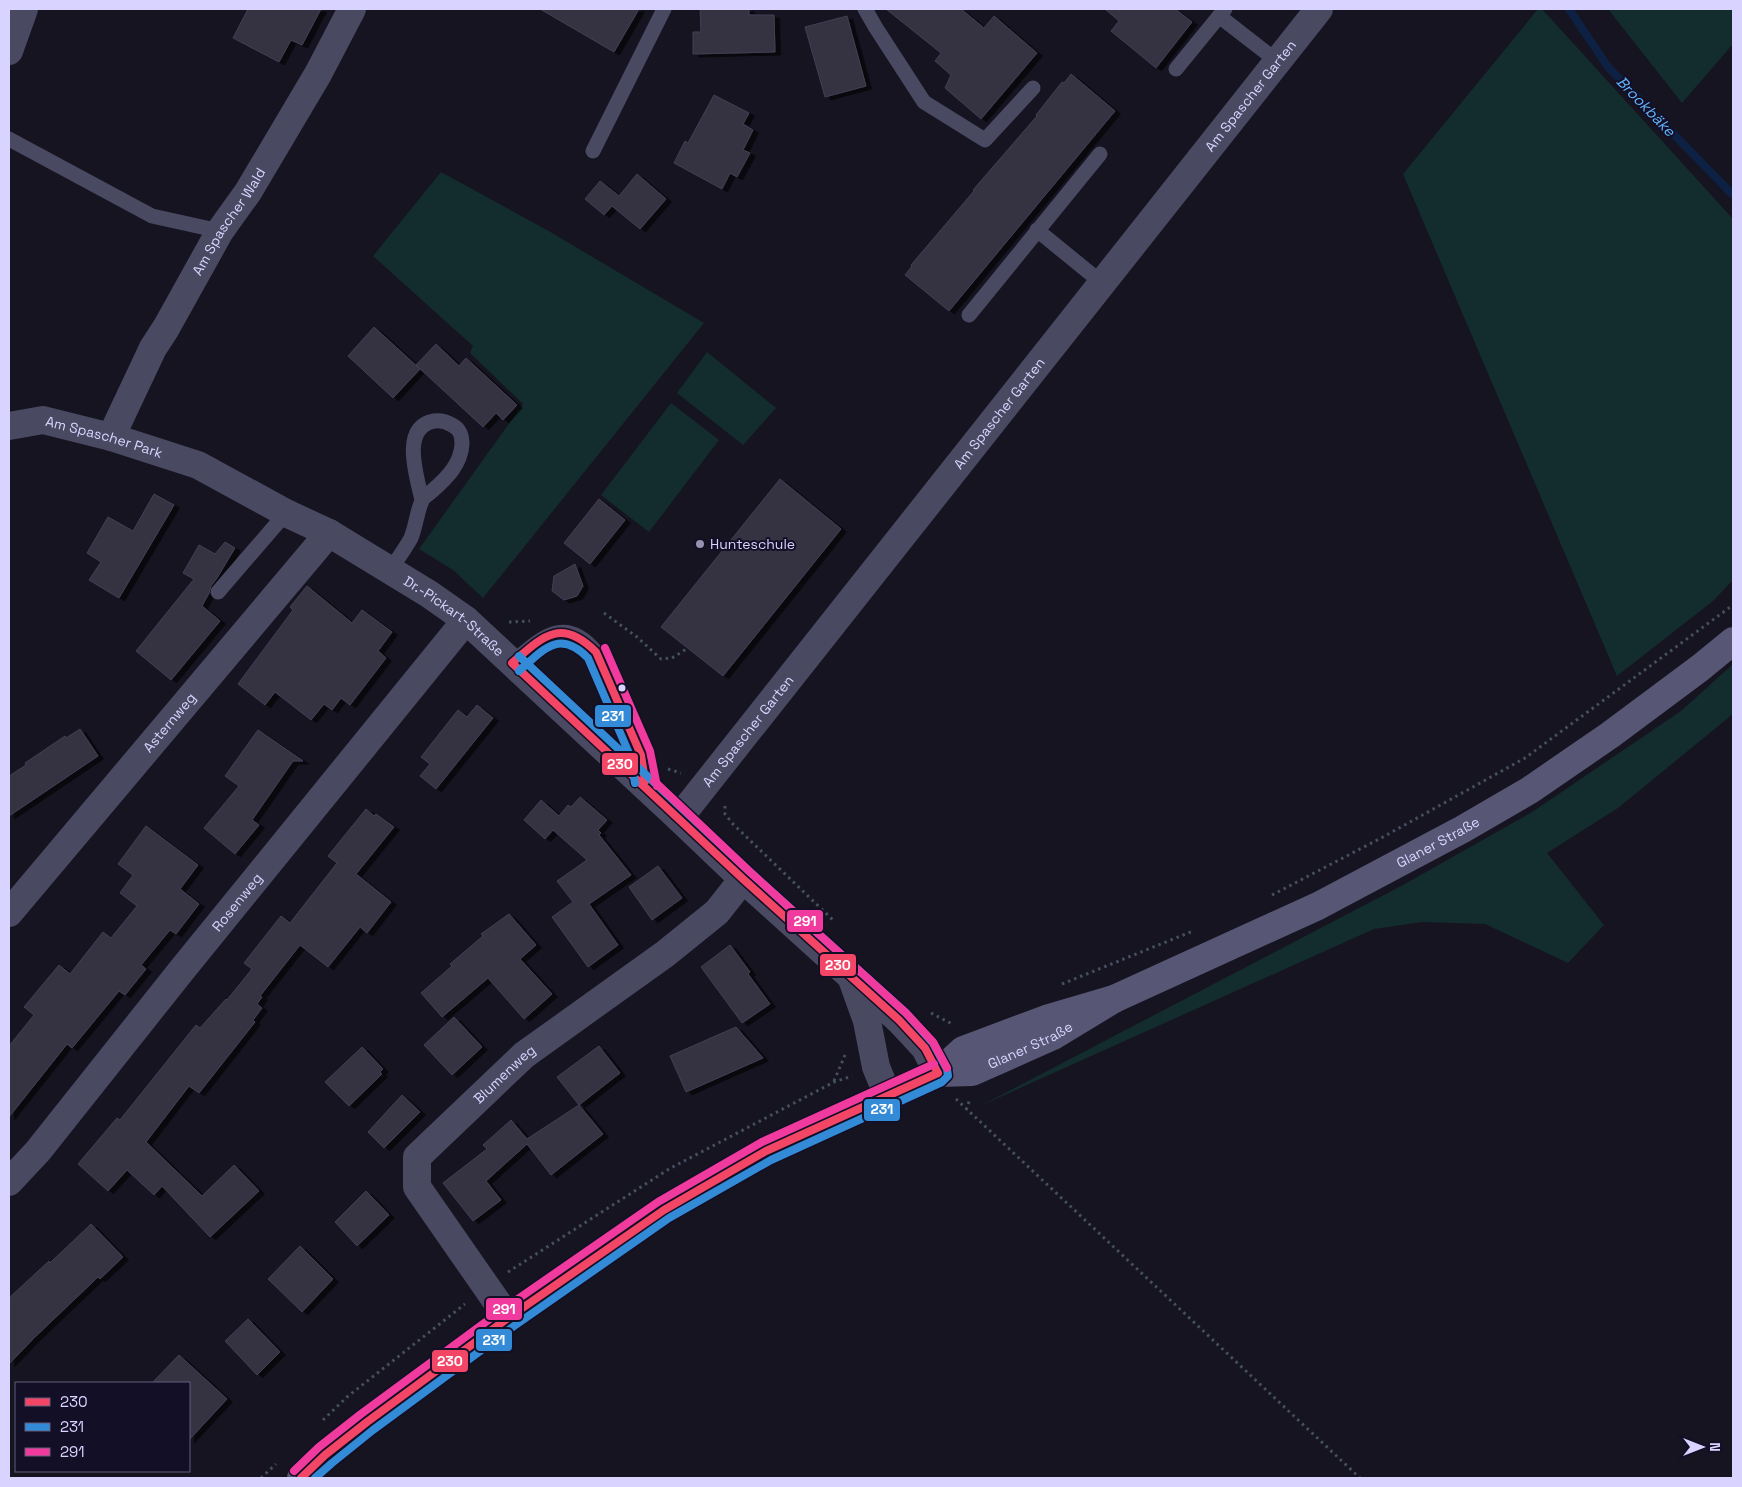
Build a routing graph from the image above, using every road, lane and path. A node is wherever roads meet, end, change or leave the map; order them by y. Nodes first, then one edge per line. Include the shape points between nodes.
1 (24, 9) edge
2 (352, 9) edge
3 (664, 9) edge
4 (865, 9) edge
5 (1319, 9) edge
6 (1222, 12) edge
7 (9, 51) edge
8 (1277, 62) junction
9 (1176, 68) dead end
10 (1033, 88) dead end
11 (9, 139) edge
12 (592, 151) dead end
13 (1100, 154) dead end
14 (1037, 230) junction
15 (220, 231) junction
16 (1102, 283) junction
17 (969, 315) dead end
18 (9, 426) edge
19 (111, 437) junction
20 (198, 465) joint
21 (422, 500) junction
22 (286, 513) junction
23 (328, 533) junction
24 (390, 570) junction
25 (218, 592) dead end
26 (1733, 604) edge
27 (604, 613) dead end
28 (466, 620) junction
29 (1733, 641) edge
30 (688, 648) dead end
31 (512, 663) junction
32 (708, 782) junction
33 (647, 788) junction
34 (679, 818) junction
35 (742, 879) junction
36 (1270, 896) dead end
37 (9, 913) edge
38 (839, 926) dead end
39 (1200, 928) dead end
40 (852, 978) junction
41 (1054, 988) dead end
42 (929, 1011) dead end
43 (956, 1026) dead end
44 (938, 1073) junction
45 (888, 1096) junction
46 (9, 1182) edge
47 (508, 1318) junction
48 (301, 1478) edge
49 (1360, 1478) edge

1 - 7 street
2 - 15 street, Am Spascher Wald via 258,176
3 - 12 lane
4 - 10 lane via 924,102 985,140
5 - 8 street, Am Spascher Garten
6 - 8 lane
6 - 9 lane
8 - 16 street, Am Spascher Garten
11 - 15 lane via 152,216
13 - 14 lane
14 - 16 lane
14 - 17 lane
15 - 19 street, Am Spascher Wald via 153,348
16 - 32 street, Am Spascher Garten
18 - 19 street, Am Spascher Park via 43,420
19 - 20 street, Am Spascher Park
20 - 22 street, Dr.-Pickart-Straße
21 - 21 lane via 459,462 462,436 458,428 448,422 437,420 417,430 414,461
21 - 24 lane via 410,538
22 - 23 street, Dr.-Pickart-Straße
22 - 25 lane
23 - 24 street, Dr.-Pickart-Straße
23 - 37 street, Asternweg
24 - 28 street, Dr.-Pickart-Straße
26 - 36 path via 1525,758
27 - 30 path via 661,659 672,658
28 - 31 street, Dr.-Pickart-Straße
28 - 46 street, Rosenweg via 38,1151
29 - 44 street, Glaner Straße via 1610,735 1530,790 1463,829 1318,906 1114,999 1046,1019 963,1050
31 - 33 street, Dr.-Pickart-Straße
31 - 33 lane via 550,634 576,634 587,641 596,652 641,755
32 - 34 street, Am Spascher Garten
32 - 38 path via 726,798 725,814 732,823
33 - 34 street, Dr.-Pickart-Straße
34 - 35 street, Dr.-Pickart-Straße
35 - 40 street, Dr.-Pickart-Straße
35 - 47 street, Blumenweg via 717,912 524,1055 417,1158 417,1187
39 - 41 path
40 - 44 street, Dr.-Pickart-Straße via 925,1048
40 - 45 street, Dr.-Pickart-Straße via 867,1022 876,1067
42 - 43 path
44 - 45 street, Glaner Straße
44 - 49 path via 948,1091 966,1110
45 - 47 street, Glaner Straße via 766,1151 664,1210
47 - 48 street, Glaner Straße via 325,1455

